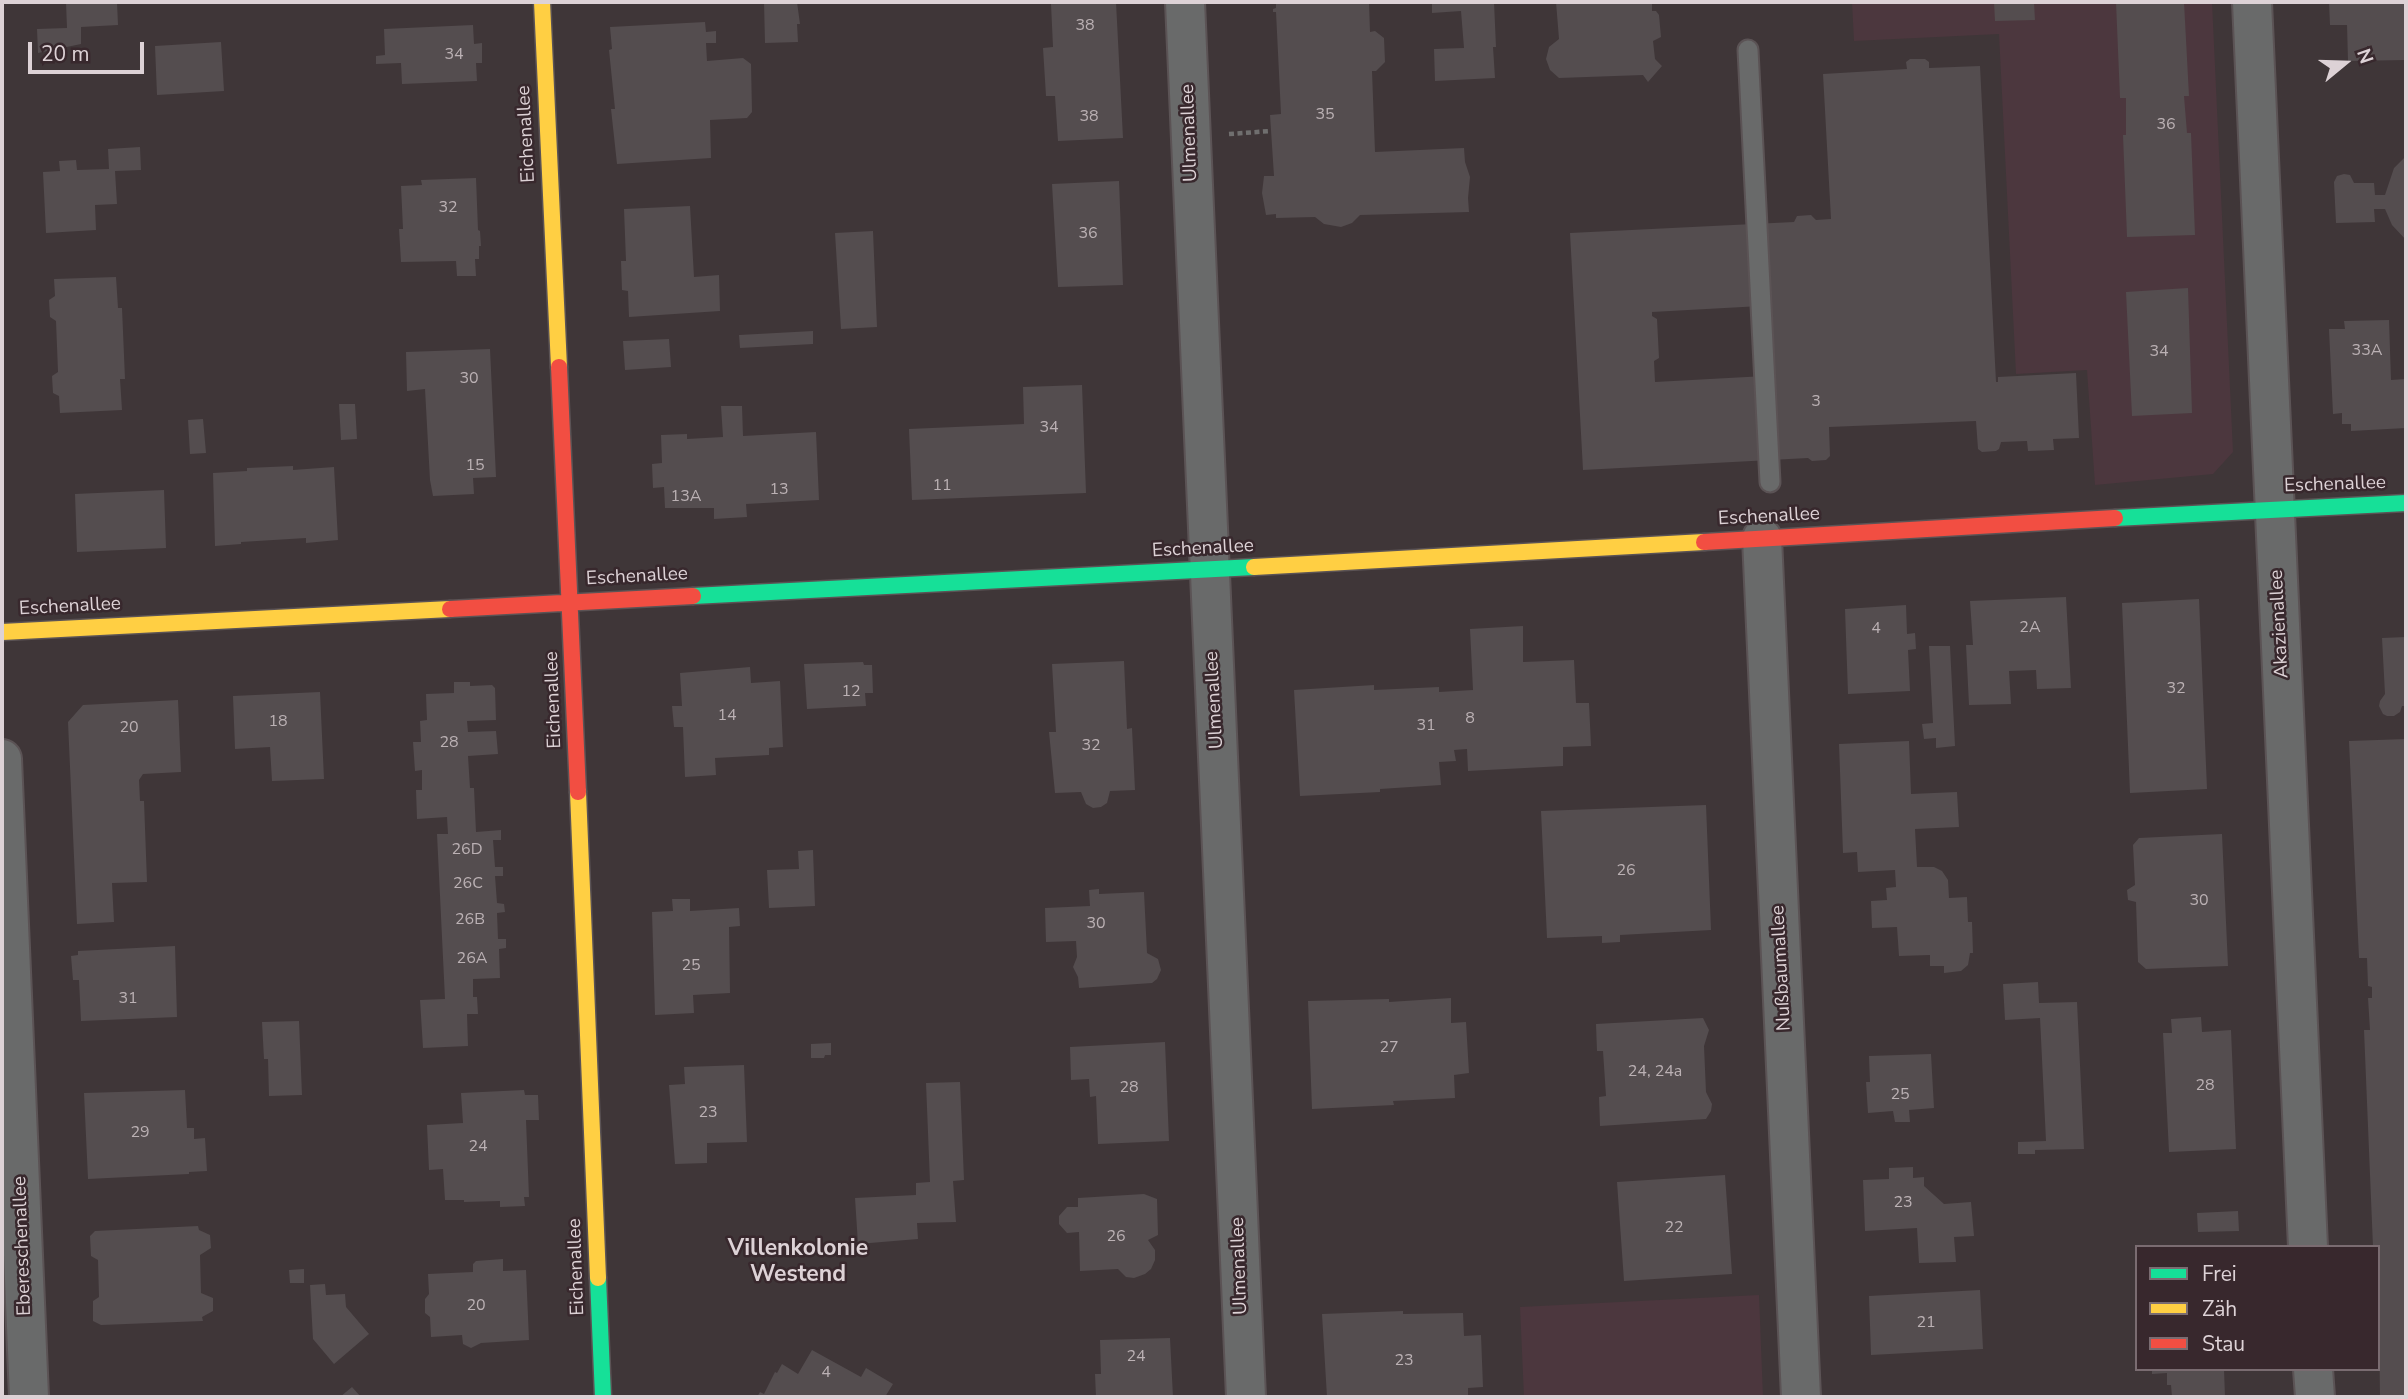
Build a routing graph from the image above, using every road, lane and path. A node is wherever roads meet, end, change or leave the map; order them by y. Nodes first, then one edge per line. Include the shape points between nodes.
1 (542, 2) edge
2 (1185, 2) edge
3 (2252, 2) edge
4 (1748, 50) dead end
5 (1271, 131) dead end
6 (1222, 135) dead end
7 (1770, 482) dead end
8 (2406, 503) edge
9 (2275, 509) junction
10 (1762, 538) junction
11 (1209, 570) junction
12 (570, 601) junction
13 (2, 632) edge
14 (2, 758) edge
15 (2308, 1245) edge
16 (2313, 1371) edge
17 (29, 1397) edge
18 (603, 1397) edge
19 (1246, 1397) edge
20 (1801, 1397) edge
21 (2315, 1397) edge

1 - 12 street, Eichenallee
2 - 11 street, Ulmenallee
3 - 9 street, Akazienallee
4 - 7 lane
5 - 6 path
8 - 9 street, Eschenallee
9 - 10 street, Eschenallee
9 - 15 street, Akazienallee
10 - 11 street, Eschenallee
10 - 20 street, Nußbaumallee
11 - 12 street, Eschenallee
11 - 19 street, Ulmenallee
12 - 13 street, Eschenallee
12 - 18 street, Eichenallee
14 - 17 street, Ebereschenallee
16 - 21 street

